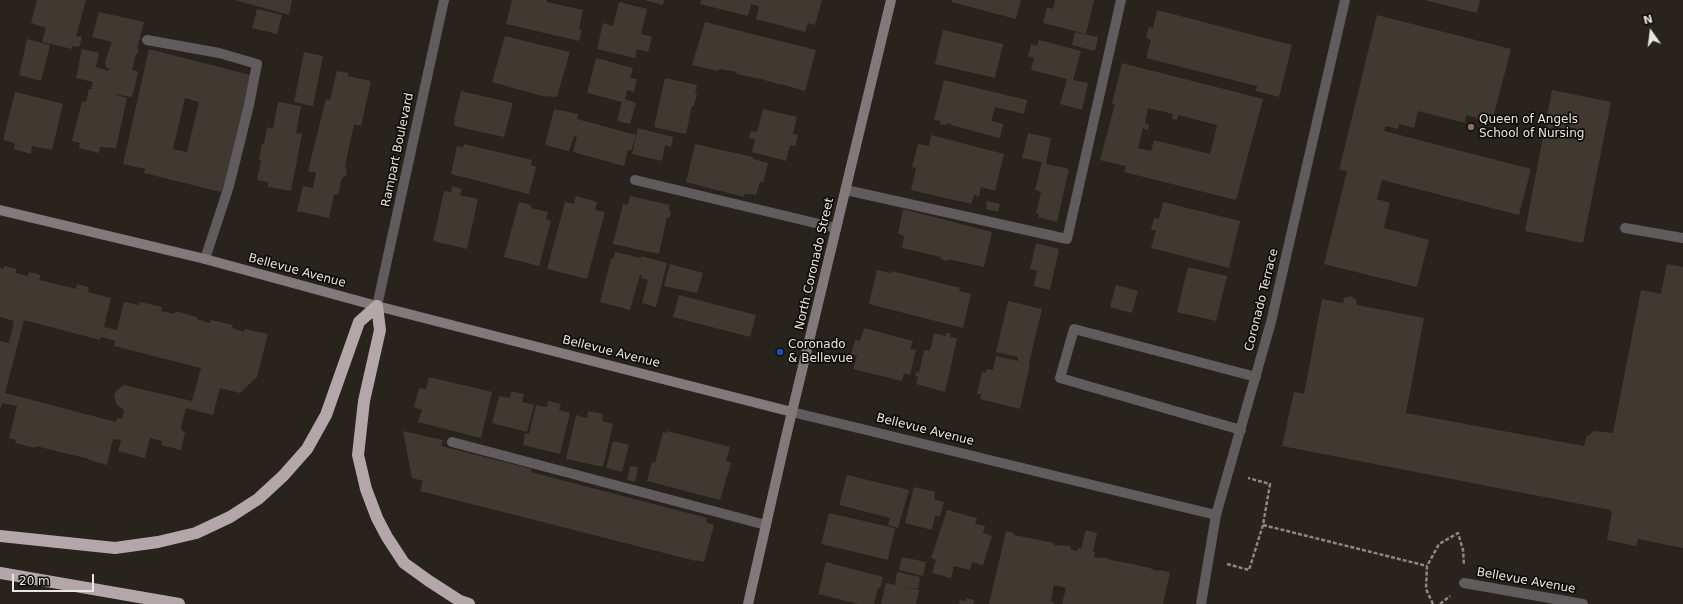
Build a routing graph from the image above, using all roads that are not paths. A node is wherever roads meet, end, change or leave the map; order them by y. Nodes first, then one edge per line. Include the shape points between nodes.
1 (444, 0) edge
2 (891, 0) edge
3 (1121, 0) edge
4 (1345, 0) edge
5 (147, 40) dead end
6 (635, 180) dead end
7 (846, 190) junction
8 (0, 210) edge
9 (836, 228) junction
10 (1625, 228) dead end
11 (1683, 238) edge
12 (205, 259) junction
13 (377, 306) junction
14 (1256, 377) junction
15 (792, 412) junction
16 (1241, 430) junction
17 (452, 442) dead end
18 (1216, 515) junction
19 (766, 526) junction
20 (0, 536) edge
21 (0, 574) edge
22 (1464, 583) road end
23 (179, 604) edge
24 (469, 604) edge
25 (748, 604) edge
26 (1201, 604) edge
27 (1579, 604) edge

1 - 13 street, Rampart Boulevard
2 - 7 street, North Coronado Street
3 - 7 street via 1067,239
4 - 14 street, Coronado Terrace
5 - 12 street via 257,64 229,186
6 - 9 street
7 - 9 street, North Coronado Street
8 - 12 street, Bellevue Avenue
9 - 15 street, North Coronado Street
10 - 11 street
12 - 13 street, Bellevue Avenue
13 - 15 street, Bellevue Avenue
13 - 20 highway via 359,322 326,415 307,449 283,476 258,498 230,517 196,533 115,548
13 - 24 highway via 380,330 364,401 358,455 366,489 377,518 404,563
14 - 16 street, Coronado Terrace
14 - 16 street via 1074,329 1060,378
15 - 18 street, Bellevue Avenue
15 - 19 street, North Coronado Street
16 - 18 street, Coronado Terrace
17 - 19 street
18 - 26 street, Coronado Terrace
19 - 25 street, North Coronado Street
21 - 23 highway
22 - 27 street, Bellevue Avenue

